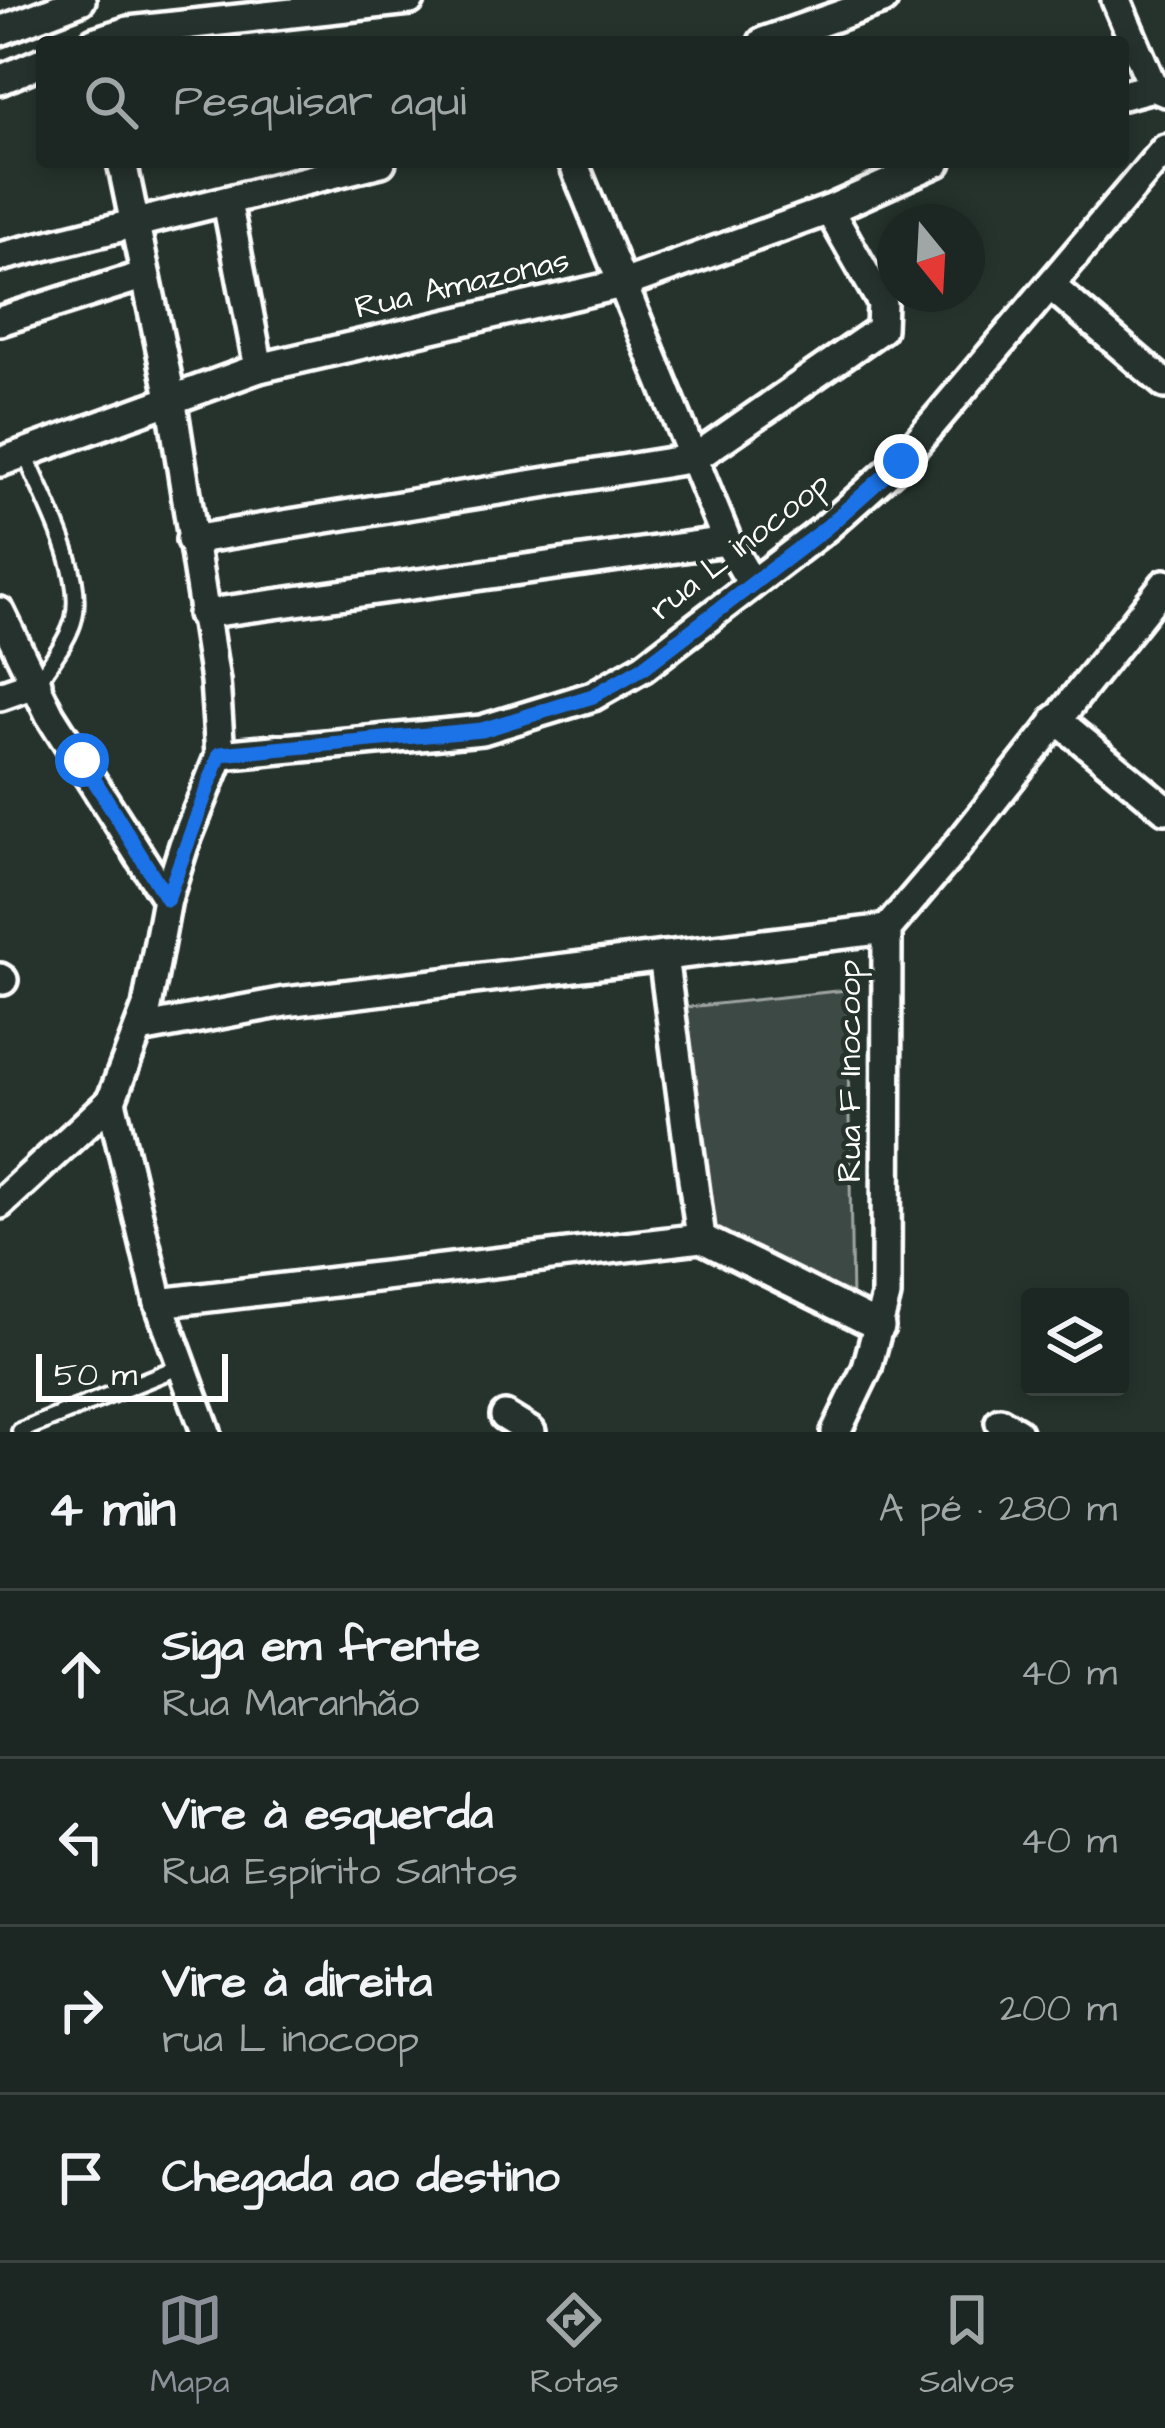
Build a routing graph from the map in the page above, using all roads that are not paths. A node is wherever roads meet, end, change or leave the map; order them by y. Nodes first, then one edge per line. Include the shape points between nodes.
1 (81, 0) edge
2 (410, 0) edge
3 (884, 0) edge
4 (1116, 0) edge
5 (0, 31) edge
6 (114, 36) edge
7 (780, 36) edge
8 (36, 65) edge
9 (0, 80) edge
10 (1159, 90) edge
11 (1129, 94) edge
12 (1165, 149) edge
13 (123, 168) edge
14 (358, 168) edge
15 (577, 168) edge
16 (924, 168) edge
17 (227, 202) junction
18 (829, 210) junction
19 (133, 225) junction
20 (0, 257) edge
21 (145, 275) junction
22 (626, 283) junction
23 (1051, 286) junction
24 (0, 321) edge
25 (259, 368) junction
26 (1165, 384) edge
27 (171, 397) junction
28 (12, 456) edge
29 (695, 458) junction
30 (191, 540) junction
31 (728, 541) junction
32 (752, 584) junction
33 (1165, 584) edge
34 (0, 612) edge
35 (202, 614) junction
36 (37, 683) junction
37 (0, 696) edge
38 (1056, 719) junction
39 (220, 754) junction
40 (1165, 809) edge
41 (167, 899) junction
42 (887, 928) junction
43 (663, 956) junction
44 (140, 1029) junction
45 (111, 1100) junction
46 (0, 1204) edge
47 (701, 1238) junction
48 (159, 1303) junction
49 (880, 1327) junction
50 (182, 1366) junction
51 (505, 1416) dead end
52 (20, 1431) edge
53 (206, 1432) edge
54 (530, 1432) edge
55 (836, 1432) edge

1 - 5 street
2 - 6 street
3 - 7 street
4 - 10 street
8 - 9 street
10 - 11 street
12 - 23 street, rua L inocoop
13 - 19 street
14 - 17 street
15 - 22 street
16 - 18 street, Rua Amazonas
17 - 19 street
17 - 25 street
18 - 22 street, Rua Amazonas
18 - 29 street via 882,303 881,329
19 - 20 street
19 - 21 street
21 - 24 street
21 - 27 street
22 - 25 street, Rua Amazonas
22 - 29 street
23 - 26 street
23 - 32 street, rua L inocoop via 901,461
25 - 27 street, Rua Amazonas
27 - 28 street, Rua Amazonas
27 - 30 street
28 - 36 lane via 73,571 76,598 73,623
29 - 30 street
29 - 31 street
30 - 35 street
31 - 32 street
31 - 35 street
32 - 39 street, rua L inocoop via 644,667 529,719
33 - 38 street, Rua F Inocoop
34 - 36 street
35 - 39 street
36 - 37 street
36 - 41 street
38 - 40 street
38 - 42 street, Rua F Inocoop
39 - 41 street
41 - 44 street
42 - 43 street
42 - 49 street, Rua F Inocoop
43 - 44 street via 285,1002
43 - 47 street
44 - 45 street
45 - 46 street
45 - 48 street
47 - 48 street
47 - 49 street
48 - 50 street
49 - 55 street, Rua F Inocoop
50 - 52 lane
50 - 53 street
51 - 54 street

